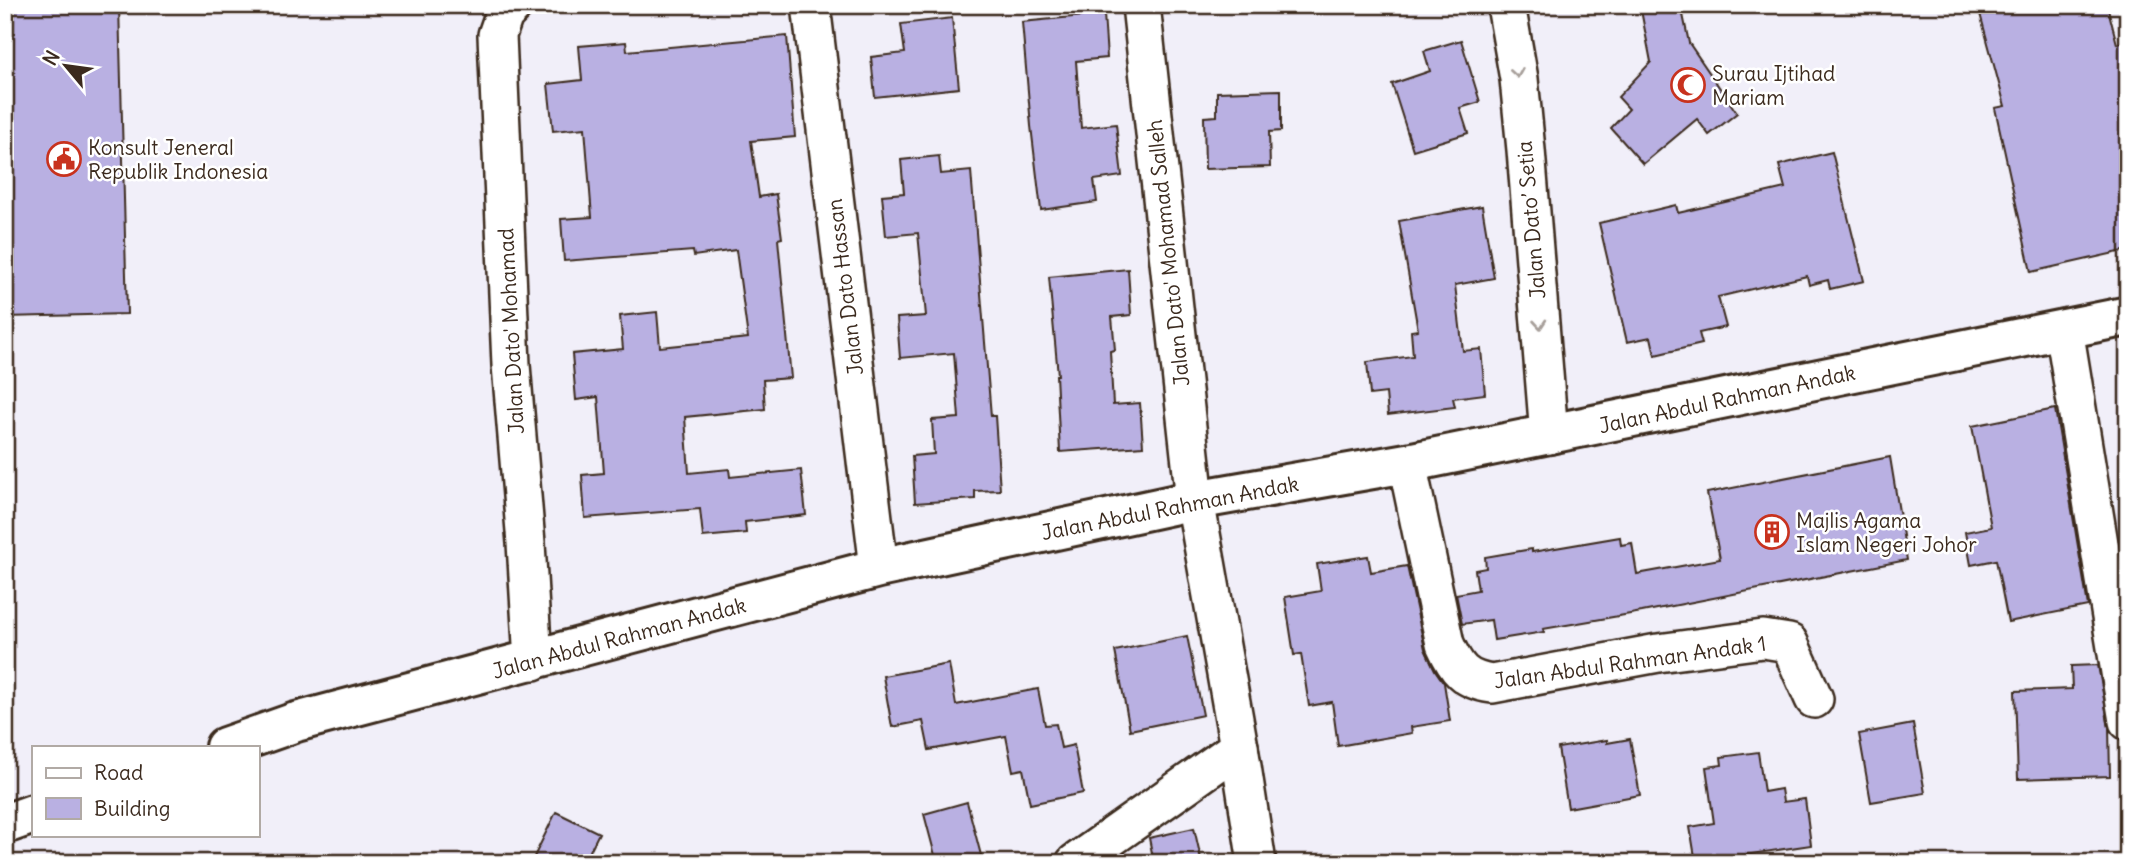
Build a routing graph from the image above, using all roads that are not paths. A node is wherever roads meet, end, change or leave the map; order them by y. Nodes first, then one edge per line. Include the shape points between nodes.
1 (514, 5) edge
2 (811, 5) edge
3 (1141, 5) edge
4 (1506, 5) edge
5 (2128, 316) edge
6 (2064, 329) junction
7 (1549, 435) junction
8 (1407, 463) junction
9 (1195, 500) junction
10 (879, 568) junction
11 (533, 661) junction
12 (1814, 699) dead end
13 (2128, 721) edge
14 (228, 746) edge
15 (1239, 747) junction
16 (32, 814) edge
17 (5, 824) edge
18 (1075, 863) edge
19 (1257, 863) edge

1 - 11 street, Jalan Dato' Mohamad via 504,15 497,35 511,365
2 - 10 street, Jalan Dato Hassan
3 - 9 street, Jalan Dato' Mohamad Salleh
4 -> 7 street, Jalan Dato’ Setia via 1519,79
5 - 6 street, Jalan Abdul Rahman Andak
6 - 7 street, Jalan Abdul Rahman Andak
6 - 13 street
7 - 8 street, Jalan Abdul Rahman Andak
8 - 9 street, Jalan Abdul Rahman Andak
8 - 12 street, Jalan Abdul Rahman Andak 1 via 1445,644 1453,663 1474,681 1492,684 1763,639 1789,643
9 - 10 street, Jalan Abdul Rahman Andak
9 - 15 street, Jalan Dato' Mohamad Salleh
10 - 11 street, Jalan Abdul Rahman Andak
11 - 14 street, Jalan Abdul Rahman Andak via 296,722
15 - 18 street
15 - 19 street, Jalan Dato' Mohamad Salleh
16 - 17 street

